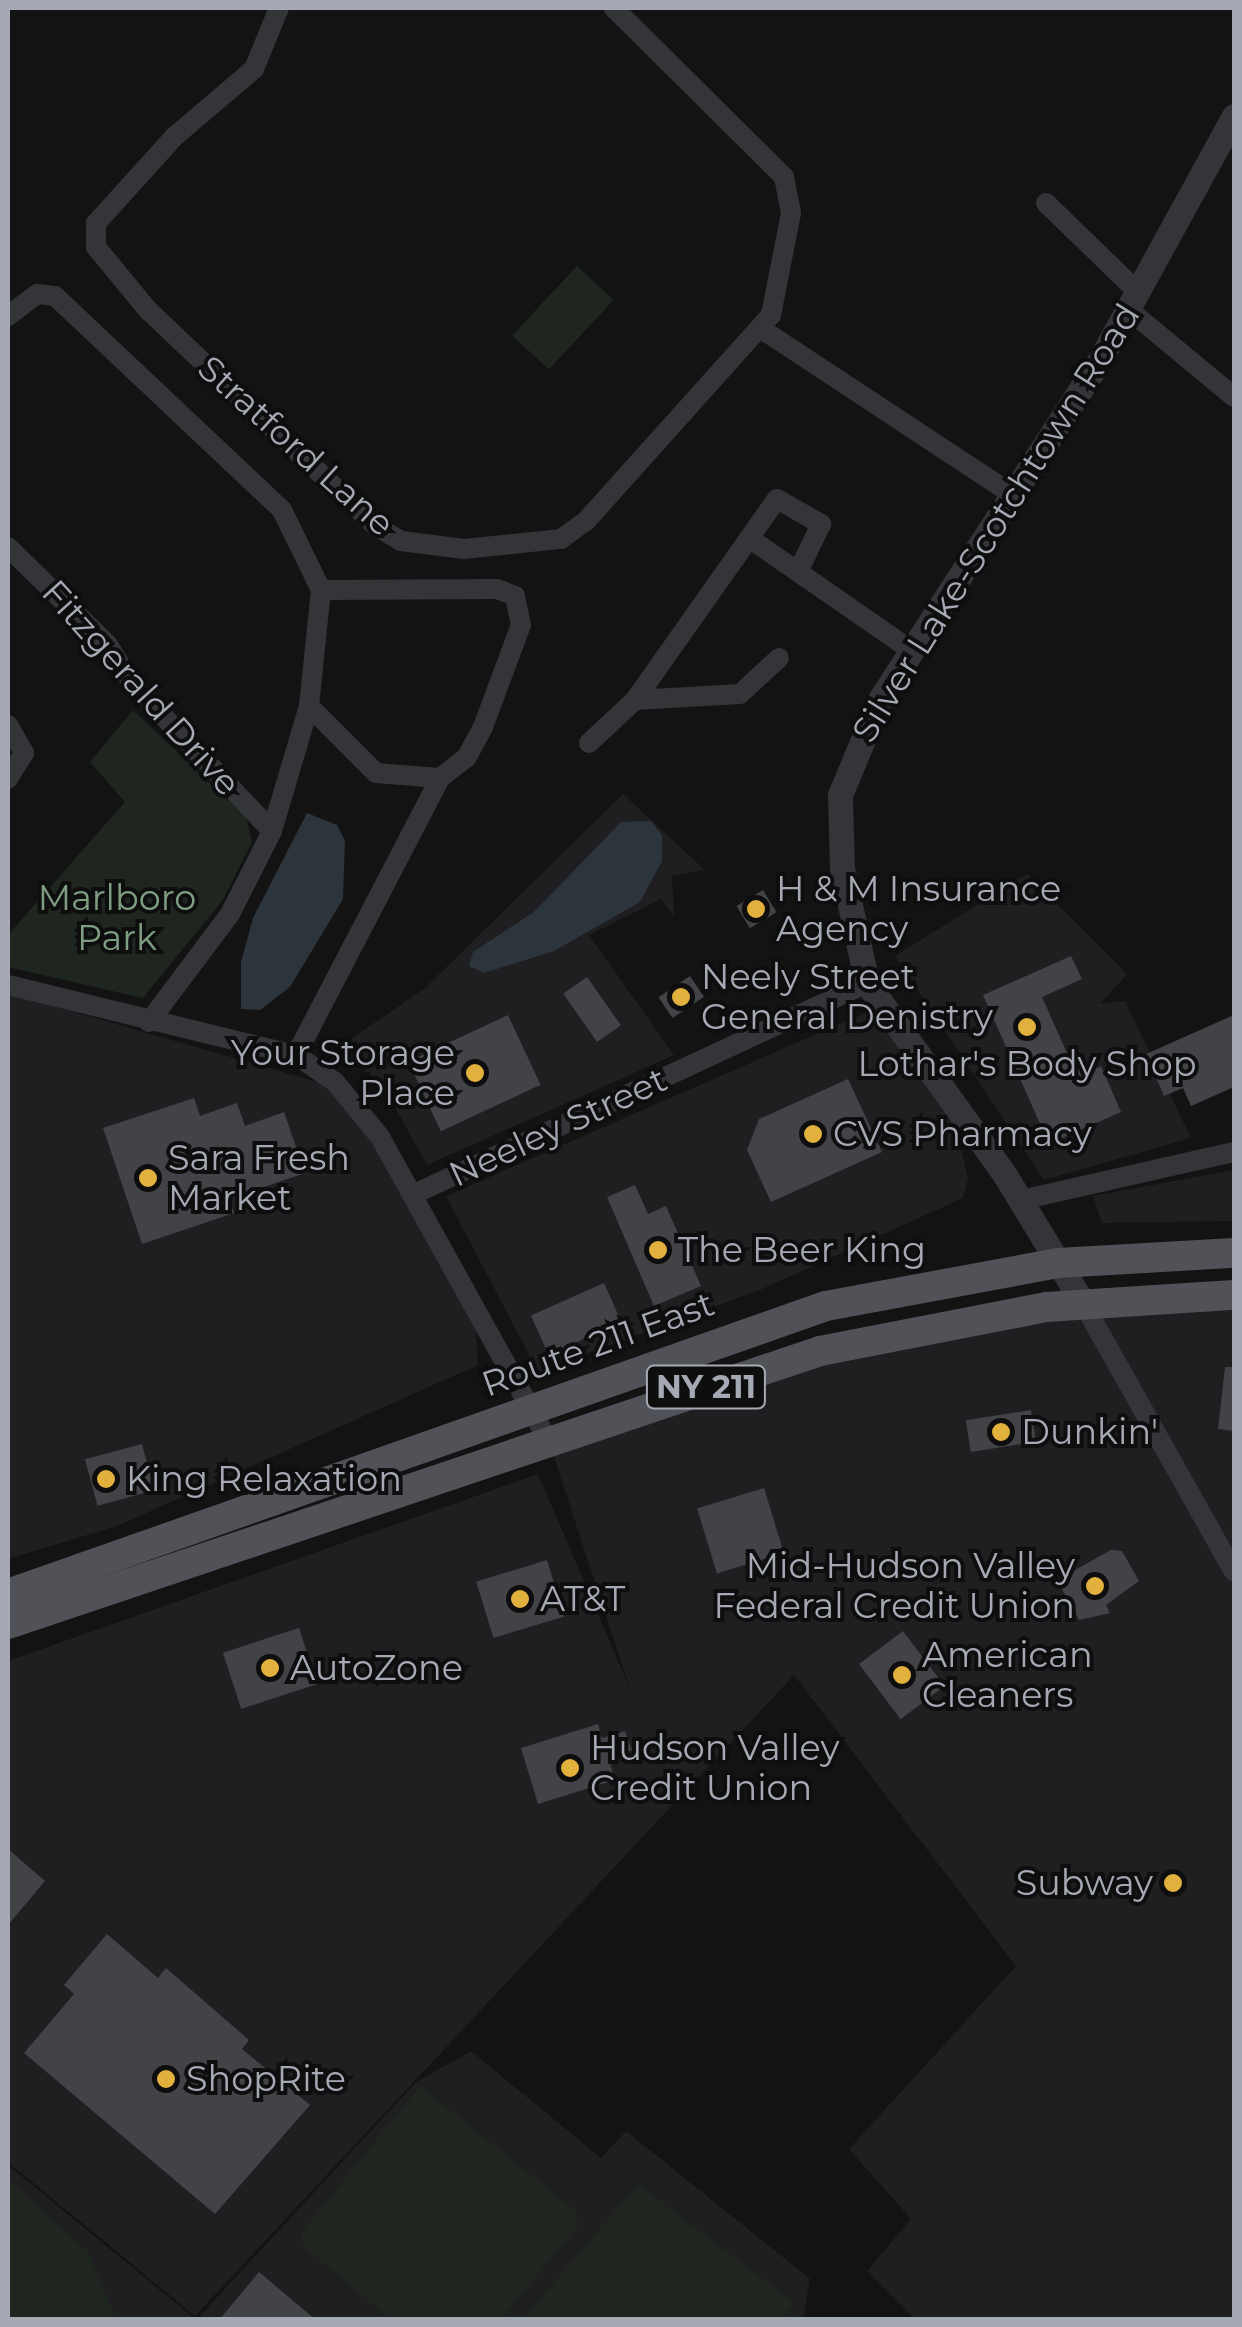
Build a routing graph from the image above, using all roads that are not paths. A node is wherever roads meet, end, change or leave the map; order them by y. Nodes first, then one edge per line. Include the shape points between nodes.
1 (279, 8) edge
2 (614, 8) edge
3 (1234, 116) edge
4 (1225, 156) edge
5 (1046, 203) dead end
6 (1134, 302) junction
7 (8, 316) edge
8 (763, 330) junction
9 (1234, 397) edge
10 (1012, 494) junction
11 (749, 538) junction
12 (8, 547) edge
13 (799, 570) junction
14 (321, 590) junction
15 (912, 650) junction
16 (779, 658) dead end
17 (635, 700) junction
18 (310, 706) junction
19 (8, 724) edge
20 (589, 743) dead end
21 (440, 778) junction
22 (8, 779) edge
23 (272, 830) junction
24 (868, 983) junction
25 (8, 986) edge
26 (150, 1022) junction
27 (296, 1054) junction
28 (1234, 1152) edge
29 (412, 1195) junction
30 (1021, 1200) junction
31 (1234, 1253) edge
32 (1058, 1263) junction
33 (1234, 1295) edge
34 (1083, 1303) junction
35 (529, 1408) junction
36 (549, 1442) junction
37 (1234, 1572) edge
38 (8, 1594) edge
39 (8, 1624) edge

1 - 8 street, Stratford Lane via 254,69 175,136 96,223 96,247 148,310 376,526 429,547 561,539 614,493
2 - 8 street, Stratford Lane via 784,178 787,253
3 - 4 street, Silver Lake-Scotchtown Road
4 - 6 street, Silver Lake-Scotchtown Road
5 - 6 street
6 - 9 street
6 - 10 street, Silver Lake-Scotchtown Road
7 - 14 street via 36,294 56,296 282,510
8 - 10 street
10 - 15 street, Silver Lake-Scotchtown Road
11 - 13 street
11 - 13 street via 777,499 814,514 821,524
11 - 17 street
12 - 23 street, Fitzgerald Drive via 108,645 131,682
13 - 15 street
14 - 18 street
14 - 21 street via 468,586 515,596 521,625 515,656 467,758
15 - 24 street, Silver Lake-Scotchtown Road via 857,741 840,794 842,868
16 - 17 street via 740,694
17 - 20 street
18 - 21 street via 376,773
18 - 23 street
19 - 22 street via 24,754
21 - 27 street
23 - 26 street via 230,914
24 - 29 street, Neeley Street
24 - 30 street, Silver Lake-Scotchtown Road
25 - 26 street
26 - 27 street
27 - 29 street via 360,1108
28 - 30 street
29 - 35 street
30 - 32 street, Silver Lake-Scotchtown Road
31 - 32 main road, Route 211 East / NY 211
32 - 34 street, Silver Lake-Scotchtown Road
32 - 35 main road, Route 211 East / NY 211 via 826,1306
33 - 34 main road, NY 211
34 - 36 main road, NY 211 via 820,1351
34 - 37 street
35 - 36 street
35 - 38 main road, Route 211 East / NY 211
36 - 39 main road, NY 211

